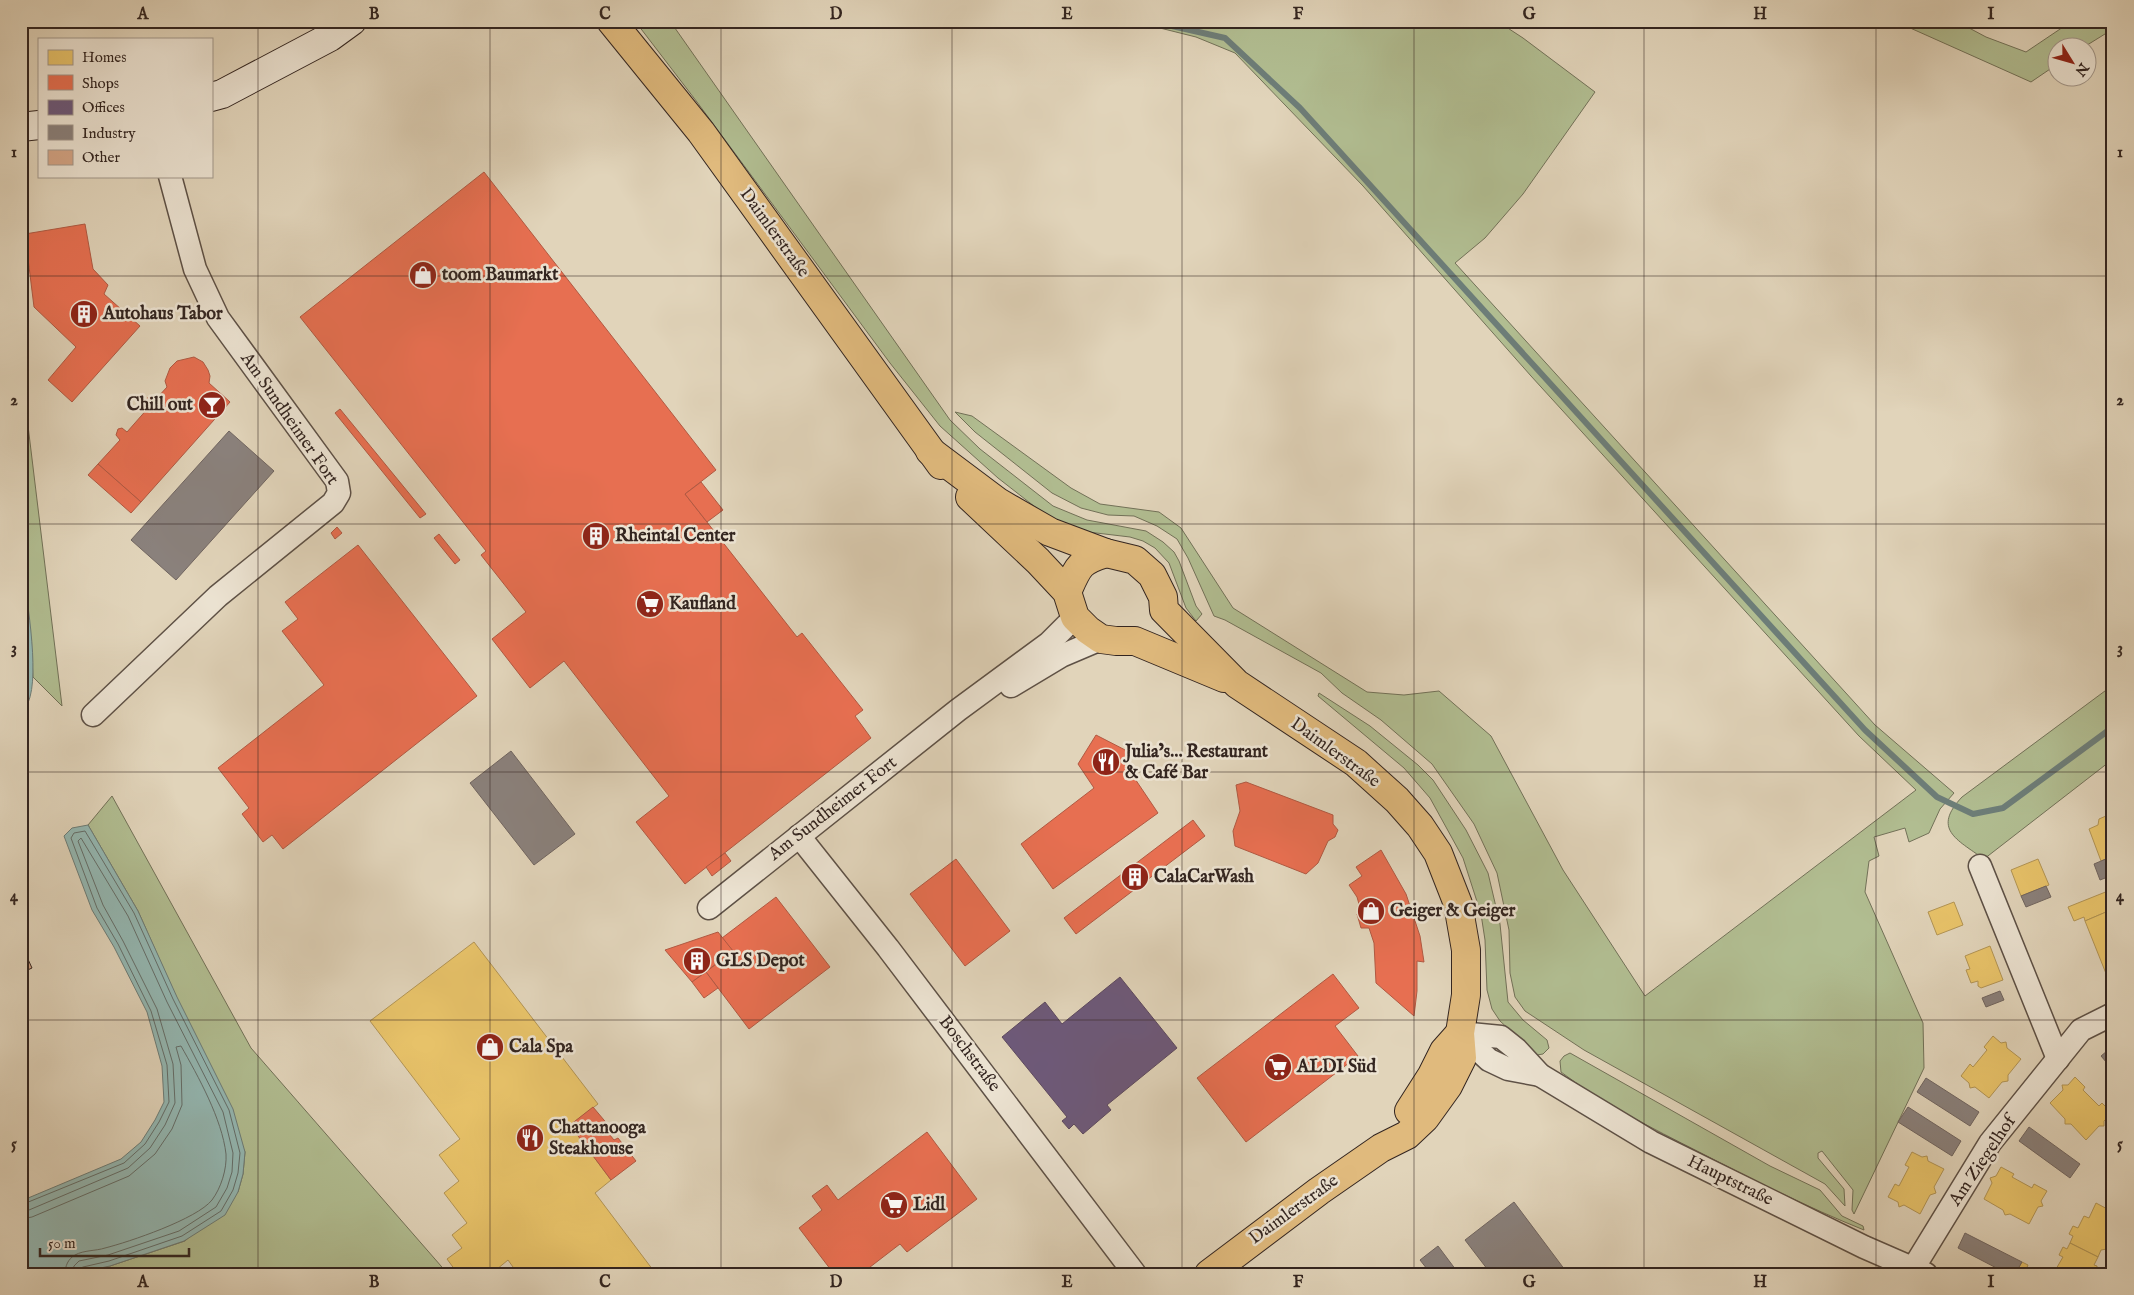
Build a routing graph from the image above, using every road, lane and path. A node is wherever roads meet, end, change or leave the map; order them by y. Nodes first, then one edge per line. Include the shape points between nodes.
1 (352, 21) edge
2 (611, 21) edge
3 (212, 98) edge
4 (38, 125) edge
5 (21, 127) edge
6 (171, 178) edge
7 (930, 451) junction
8 (1106, 553) junction
9 (1071, 604) junction
10 (1164, 610) junction
11 (1101, 639) junction
12 (1135, 641) junction
13 (1237, 684) junction
14 (958, 710) junction
15 (92, 716) dead end
16 (799, 836) junction
17 (1980, 866) dead end
18 (709, 908) dead end
19 (2113, 1014) edge
20 (1460, 1033) junction
21 (2058, 1059) junction
22 (1920, 1270) edge
23 (1135, 1274) edge
24 (1209, 1274) edge

1 - 3 street via 330,37
2 - 7 main road, Daimlerstraße via 701,132
4 - 5 street
6 - 15 street, Am Sundheimer Fort via 195,268 218,318 337,481 340,493 333,503 218,596
7 - 8 main road, Daimlerstraße via 998,502 1050,532
7 - 9 main road, Daimlerstraße via 949,475 1038,560
8 - 9 main road via 1088,558 1076,570
8 - 10 main road, Daimlerstraße via 1135,560 1152,575 1163,597
9 - 11 main road, Daimlerstraße via 1088,630
9 - 14 street, Am Sundheimer Fort via 1049,643
10 - 12 main road via 1153,629
10 - 13 main road, Daimlerstraße
11 - 12 main road, Daimlerstraße
11 - 14 street, Am Sundheimer Fort via 1061,656 1000,692
12 - 13 main road, Daimlerstraße
13 - 20 main road, Daimlerstraße via 1356,763 1397,800 1438,853 1458,904 1466,950 1466,995
14 - 16 street, Am Sundheimer Fort
16 - 18 street, Am Sundheimer Fort
16 - 23 street, Boschstraße
17 - 21 street
19 - 21 street, Am Ziegelhof via 2081,1030
20 - 22 street, Hauptstraße via 1501,1037 1540,1076 1651,1142 1864,1247
20 - 24 main road, Daimlerstraße via 1444,1051 1418,1097 1381,1148
21 - 22 street, Am Ziegelhof via 1990,1143

